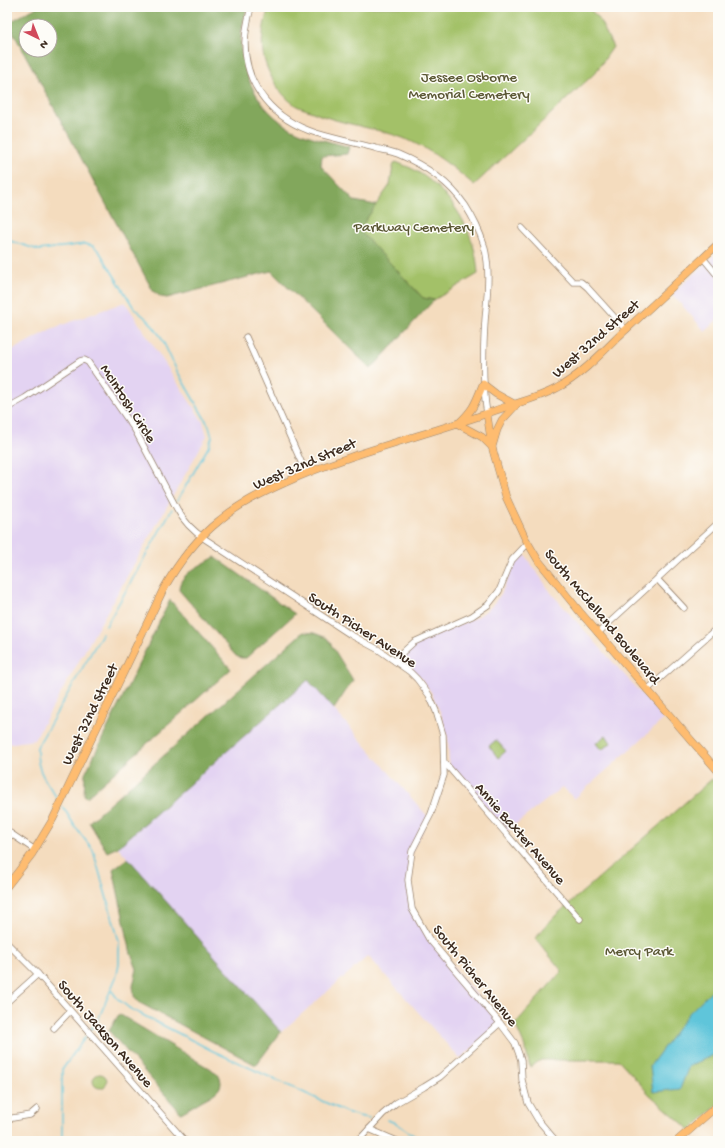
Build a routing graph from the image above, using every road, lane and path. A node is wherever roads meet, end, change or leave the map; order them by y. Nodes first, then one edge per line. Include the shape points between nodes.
1 (251, 7) edge
2 (522, 228) dead end
3 (718, 244) edge
4 (704, 258) junction
5 (718, 276) edge
6 (626, 330) junction
7 (246, 337) dead end
8 (483, 384) junction
9 (516, 405) junction
10 (7, 408) edge
11 (487, 414) junction
12 (458, 424) junction
13 (492, 448) junction
14 (306, 473) junction
15 (718, 523) edge
16 (201, 537) junction
17 (528, 543) junction
18 (657, 579) junction
19 (684, 608) dead end
20 (718, 627) edge
21 (598, 633) junction
22 (395, 662) junction
23 (648, 690) junction
24 (444, 762) junction
25 (718, 772) edge
26 (7, 831) edge
27 (35, 850) junction
28 (7, 886) edge
29 (580, 919) dead end
30 (7, 943) edge
31 (38, 974) junction
32 (7, 1002) edge
33 (70, 1011) junction
34 (500, 1023) junction
35 (54, 1028) dead end
36 (718, 1105) edge
37 (37, 1109) dead end
38 (7, 1119) edge
39 (369, 1128) junction
40 (185, 1141) edge
41 (358, 1141) edge
42 (397, 1141) edge
43 (556, 1141) edge
44 (677, 1141) edge

1 - 8 street via 245,43 252,77 260,94 281,117 316,133 398,154 428,169 456,193 467,208 484,245 488,274
2 - 6 street via 573,282 581,282 587,287
3 - 4 main road, West 32nd Street
4 - 5 street
4 - 6 main road, West 32nd Street
6 - 9 main road, West 32nd Street via 576,376 559,388
7 - 14 street
8 - 9 main road
8 - 11 street
8 - 12 main road via 476,404
9 - 11 main road, West 32nd Street
9 - 13 main road via 502,420
10 - 16 street, McIntosh Circle via 80,361 88,362 135,430 182,518
11 - 12 main road, West 32nd Street
11 - 13 main road, South McClelland Boulevard
12 - 13 main road via 482,437
12 - 14 main road, West 32nd Street via 374,448
13 - 17 main road, South McClelland Boulevard via 506,497
14 - 16 main road, West 32nd Street via 246,501 220,519
15 - 18 street
16 - 22 street, South Picher Avenue
16 - 27 main road, West 32nd Street via 181,561 163,590 53,819
17 - 21 main road, South McClelland Boulevard via 554,582
17 - 22 street via 512,560 499,591 488,606 414,642
18 - 19 street
18 - 21 street
20 - 23 street
21 - 23 main road, South McClelland Boulevard
22 - 24 street, South Picher Avenue via 417,679 429,696 443,735
23 - 25 main road, South McClelland Boulevard
24 - 29 street, Annie Baxter Avenue
24 - 34 street, South Picher Avenue via 444,775 431,814 412,851 408,880 412,909 429,939
26 - 27 street
27 - 28 main road, West 32nd Street
30 - 31 street, South Jackson Avenue
31 - 32 street
31 - 33 street, South Jackson Avenue
33 - 35 street
33 - 40 street, South Jackson Avenue
34 - 39 street via 440,1077 396,1103
34 - 43 street, South Picher Avenue via 515,1044 521,1060 522,1080 528,1103 538,1120
36 - 44 main road
37 - 38 street via 32,1114
39 - 41 street
39 - 42 street

